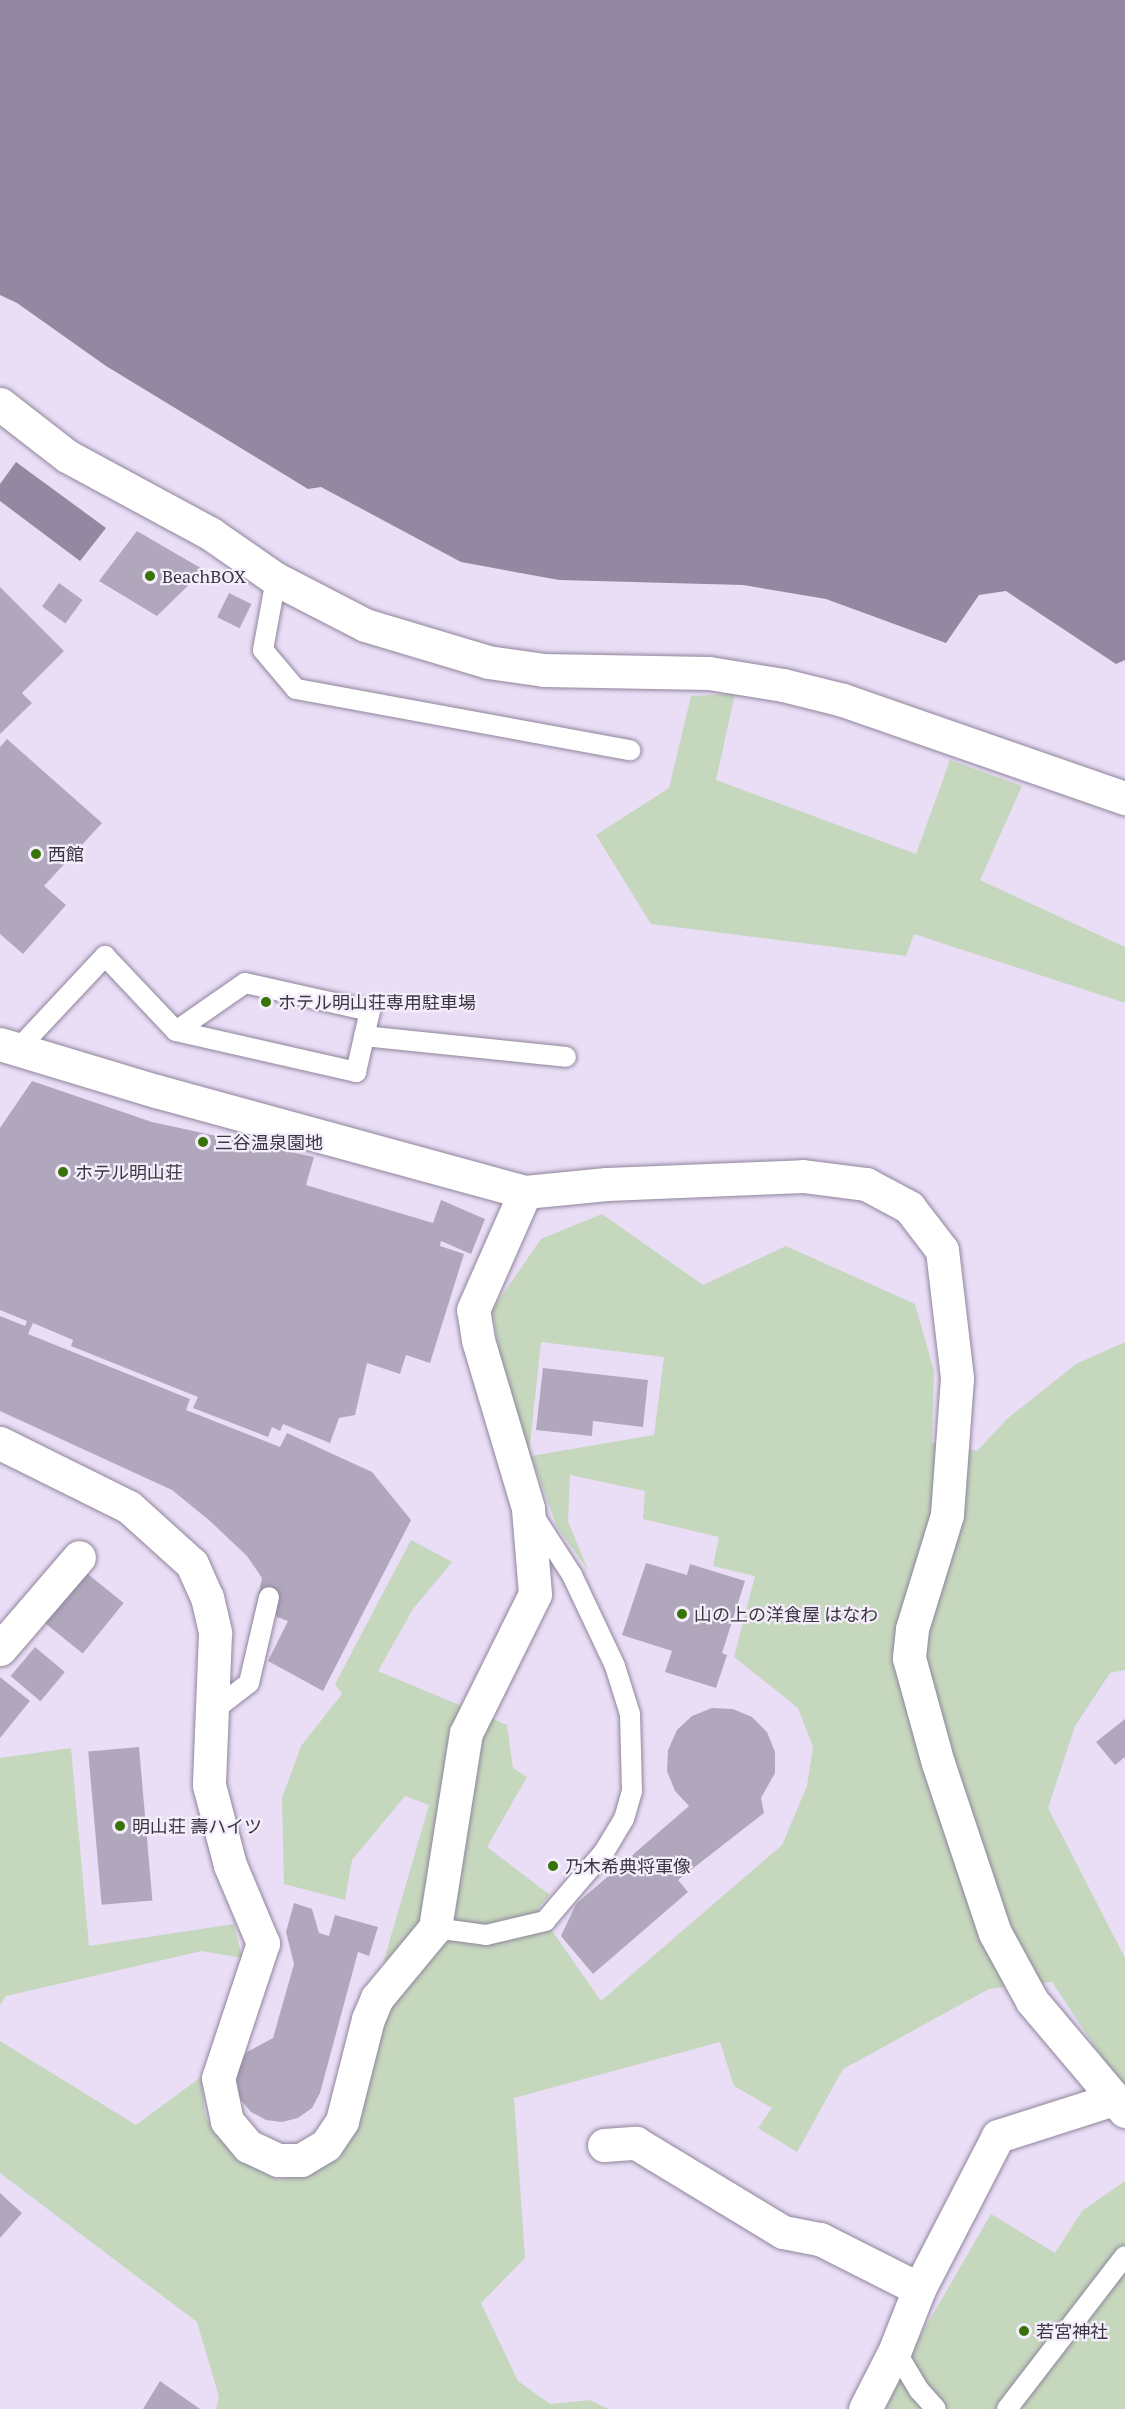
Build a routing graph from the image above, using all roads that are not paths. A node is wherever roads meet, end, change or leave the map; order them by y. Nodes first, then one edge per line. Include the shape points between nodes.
1 (0, 404) edge
2 (276, 579) junction
3 (630, 750) dead end
4 (1125, 798) edge
5 (176, 1031) junction
6 (364, 1036) junction
7 (8, 1047) edge
8 (566, 1057) dead end
9 (525, 1192) junction
10 (0, 1443) edge
11 (528, 1508) junction
12 (79, 1557) dead end
13 (269, 1597) dead end
14 (0, 1648) edge
15 (210, 1713) junction
16 (435, 1928) junction
17 (1120, 2105) edge
18 (604, 2145) dead end
19 (1125, 2256) edge
20 (920, 2289) junction
21 (896, 2350) junction
22 (865, 2409) edge
23 (936, 2409) edge
24 (1007, 2409) edge

1 - 2 street via 67,456 211,534
2 - 3 lane via 263,650 296,688
2 - 4 street via 365,624 477,659 544,670 709,673 783,685 843,700
5 - 6 lane via 356,1072
5 - 6 lane via 245,983 369,1011
5 - 7 lane via 105,956
6 - 8 lane
7 - 9 street
9 - 11 street via 473,1310 478,1340
9 - 17 street via 607,1184 803,1176 866,1184 909,1207 942,1250 957,1378 947,1515 912,1629 909,1658 938,1763 995,1934 1032,2001
10 - 15 street via 129,1507 192,1564 207,1597 215,1633
11 - 16 street via 535,1594 466,1733
11 - 16 lane via 572,1575 615,1666 630,1714 632,1791 624,1819 604,1852 545,1921 486,1935
12 - 14 street
13 - 15 lane via 249,1683
15 - 16 street via 209,1785 230,1865 263,1943 218,2078 227,2121 248,2146 278,2160 302,2160 326,2145 342,2121 377,1998
17 - 20 street via 998,2136
18 - 20 street via 636,2143 783,2232 820,2239
19 - 24 lane
20 - 21 street
21 - 22 street
21 - 23 lane via 919,2390

